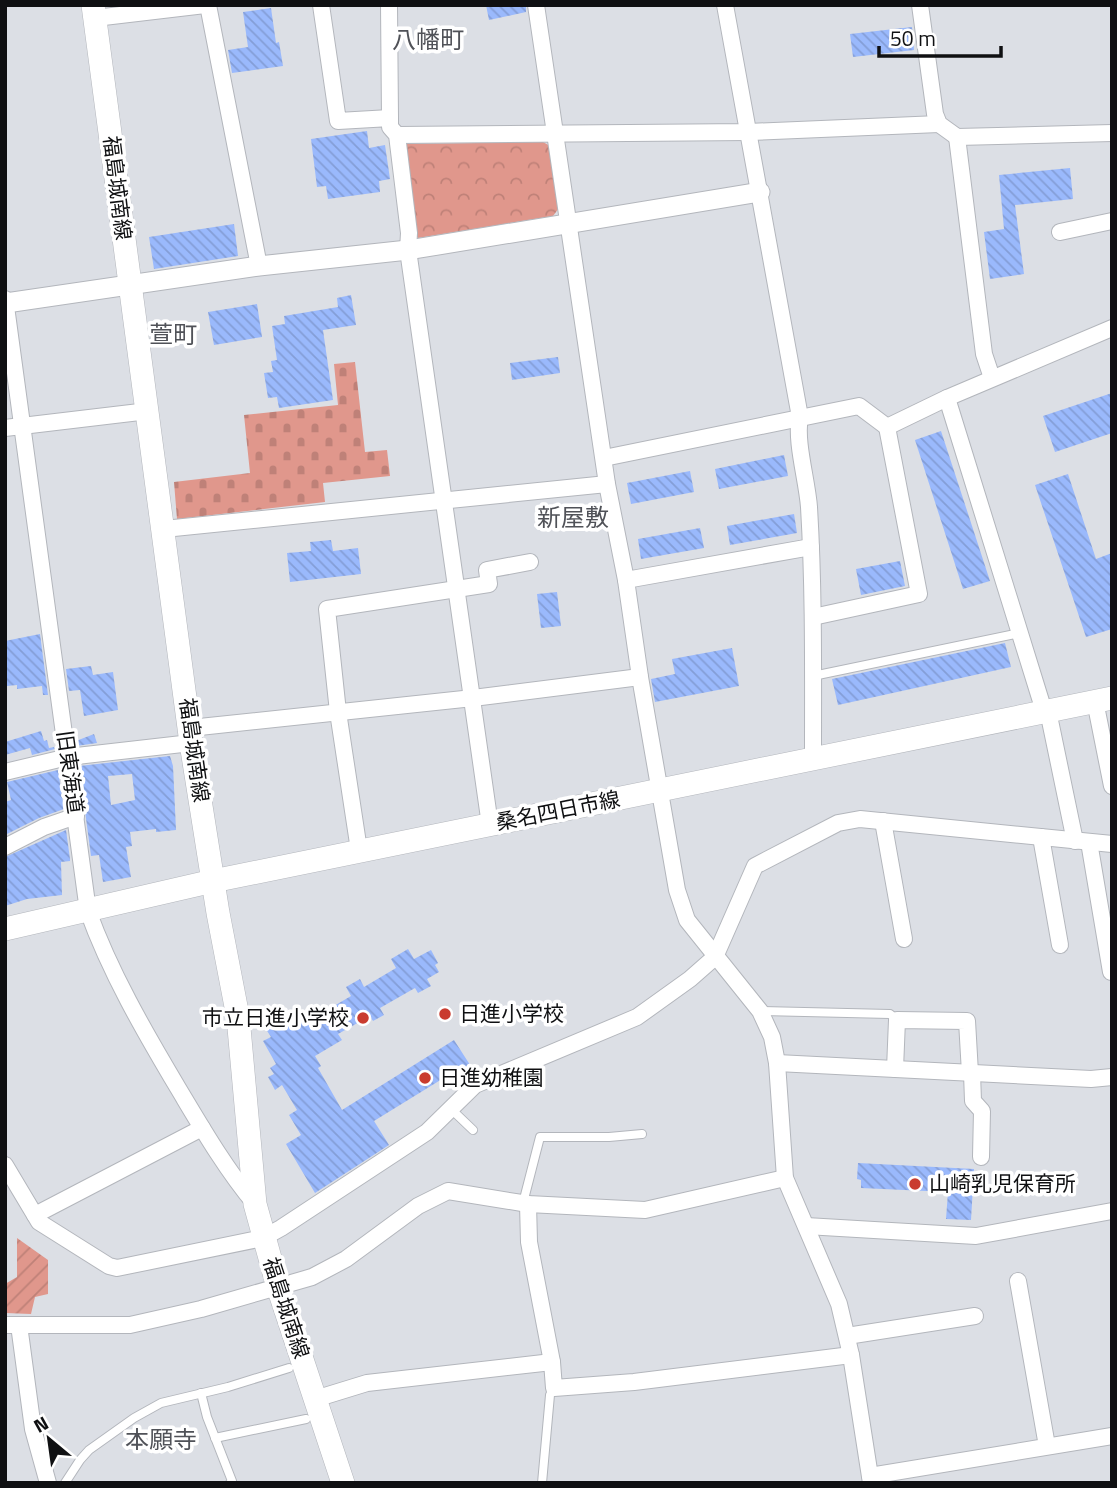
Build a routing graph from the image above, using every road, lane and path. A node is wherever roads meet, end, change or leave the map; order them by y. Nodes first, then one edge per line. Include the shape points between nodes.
1 (207, 5) edge
2 (321, 5) edge
3 (389, 5) edge
4 (536, 5) edge
5 (726, 5) edge
6 (920, 5) edge
7 (94, 12) edge
8 (390, 118) junction
9 (939, 124) junction
10 (749, 132) junction
11 (1112, 133) edge
12 (556, 134) junction
13 (397, 135) junction
14 (957, 137) junction
15 (760, 192) junction
16 (1112, 221) edge
17 (568, 225) junction
18 (1060, 232) dead end
19 (408, 250) junction
20 (259, 266) junction
21 (128, 284) junction
22 (5, 302) edge
23 (1112, 328) edge
24 (992, 377) junction
25 (947, 398) junction
26 (148, 411) junction
27 (800, 417) junction
28 (22, 426) junction
29 (887, 427) junction
30 (5, 428) edge
31 (604, 458) junction
32 (607, 484) junction
33 (443, 502) junction
34 (164, 529) junction
35 (811, 547) junction
36 (530, 562) dead end
37 (626, 580) junction
38 (454, 587) junction
39 (813, 617) junction
40 (1020, 633) junction
41 (813, 676) junction
42 (640, 677) junction
43 (472, 698) junction
44 (1103, 700) edge
45 (1046, 711) junction
46 (338, 712) junction
47 (191, 736) junction
48 (68, 757) junction
49 (813, 758) junction
50 (5, 772) edge
51 (1112, 786) edge
52 (660, 791) junction
53 (76, 816) junction
54 (883, 821) junction
55 (490, 825) junction
56 (1041, 837) junction
57 (1082, 841) junction
58 (1112, 844) edge
59 (5, 847) edge
60 (359, 850) junction
61 (213, 881) junction
62 (88, 911) junction
63 (5, 929) edge
64 (904, 939) dead end
65 (1060, 945) dead end
66 (715, 957) junction
67 (1111, 972) edge
68 (760, 1011) junction
69 (897, 1020) junction
70 (777, 1063) junction
71 (895, 1069) junction
72 (971, 1073) junction
73 (1112, 1077) edge
74 (451, 1109) junction
75 (202, 1128) junction
76 (473, 1130) dead end
77 (642, 1134) dead end
78 (981, 1157) dead end
79 (5, 1165) edge
80 (785, 1178) junction
81 (255, 1204) junction
82 (526, 1204) junction
83 (1112, 1211) edge
84 (35, 1215) junction
85 (806, 1226) junction
86 (263, 1238) junction
87 (1018, 1281) dead end
88 (278, 1287) junction
89 (975, 1316) dead end
90 (12, 1325) edge
91 (846, 1336) junction
92 (851, 1355) junction
93 (552, 1362) junction
94 (289, 1368) dead end
95 (554, 1388) junction
96 (201, 1393) junction
97 (311, 1409) junction
98 (1112, 1436) edge
99 (215, 1438) junction
100 (1047, 1447) junction
101 (871, 1479) edge
102 (48, 1483) edge
103 (65, 1483) edge
104 (230, 1483) edge
105 (343, 1483) edge
106 (542, 1483) edge

1 - 7 street
1 - 20 street
2 - 8 street via 338,121
3 - 8 street
4 - 12 street
5 - 10 street
6 - 9 street
7 - 21 main road, 福島城南線
8 - 13 street
9 - 10 street
9 - 14 street
10 - 12 street
10 - 15 street
11 - 14 street
12 - 13 street
12 - 17 street
13 - 19 street
14 - 24 street via 982,341
15 - 17 street
15 - 27 street
16 - 18 street
17 - 19 street
17 - 31 street
19 - 20 street
19 - 33 street
20 - 21 street
21 - 22 street
21 - 26 main road, 福島城南線
22 - 28 street, 旧東海道
23 - 24 street
24 - 25 street
25 - 29 street
25 - 40 street
26 - 28 street
26 - 34 main road, 福島城南線
27 - 29 street via 859,406
27 - 31 street
27 - 35 street
28 - 30 street
28 - 48 street, 旧東海道
29 - 39 street via 919,594
31 - 32 street
32 - 33 street
32 - 37 street
33 - 34 street
33 - 38 street
34 - 47 main road, 福島城南線
35 - 37 street
35 - 39 street
36 - 38 street via 487,570 489,584
37 - 42 street
38 - 43 street
38 - 46 street via 327,608
39 - 41 street
40 - 41 lane
40 - 45 street
41 - 49 street
42 - 43 street
42 - 52 street
43 - 46 street
43 - 55 street
44 - 45 main road, 桑名四日市線
44 - 51 street
45 - 49 main road, 桑名四日市線
45 - 57 street
46 - 47 street
46 - 60 street
47 - 48 street
47 - 61 main road, 福島城南線
48 - 50 street
48 - 53 street, 旧東海道
49 - 52 main road, 桑名四日市線
52 - 55 main road, 桑名四日市線
52 - 66 street via 681,905
53 - 59 street
53 - 62 street, 旧東海道
54 - 56 street
54 - 64 street
54 - 66 street via 838,823 755,866
55 - 60 main road, 桑名四日市線
56 - 57 street
56 - 65 street
57 - 58 street
57 - 67 street
60 - 61 main road, 桑名四日市線
61 - 62 main road, 桑名四日市線
61 - 81 main road, 福島城南線 via 238,1017
62 - 63 main road, 桑名四日市線
62 - 75 street, 旧東海道 via 101,946
66 - 68 street
66 - 74 street via 637,1017 475,1086
68 - 69 lane via 890,1014
68 - 70 street
69 - 71 street
69 - 72 street via 967,1021
70 - 71 street
70 - 80 street
71 - 72 street
72 - 73 street
72 - 78 street via 974,1101 982,1111
74 - 76 lane
74 - 86 street via 427,1132
75 - 81 street, 旧東海道 via 229,1173
75 - 84 street
77 - 82 lane via 540,1137
79 - 84 street
80 - 82 street via 645,1210
80 - 85 street
81 - 86 main road, 福島城南線
82 - 88 street via 448,1191 418,1206 346,1259 312,1277
82 - 93 street via 533,1269
83 - 85 street via 976,1236
84 - 86 street via 39,1222 117,1268
85 - 91 street via 839,1304
86 - 88 main road, 福島城南線
87 - 100 street
88 - 90 street via 130,1325
88 - 97 main road, 福島城南線
89 - 91 street
90 - 102 street
91 - 92 street
92 - 95 street
92 - 101 street
93 - 95 street
93 - 97 street via 367,1383
94 - 96 lane
95 - 106 lane via 548,1406
96 - 99 lane
96 - 103 lane via 161,1403 134,1418 89,1450
97 - 99 lane
97 - 105 main road, 福島城南線
98 - 100 street
99 - 104 lane
100 - 101 street

